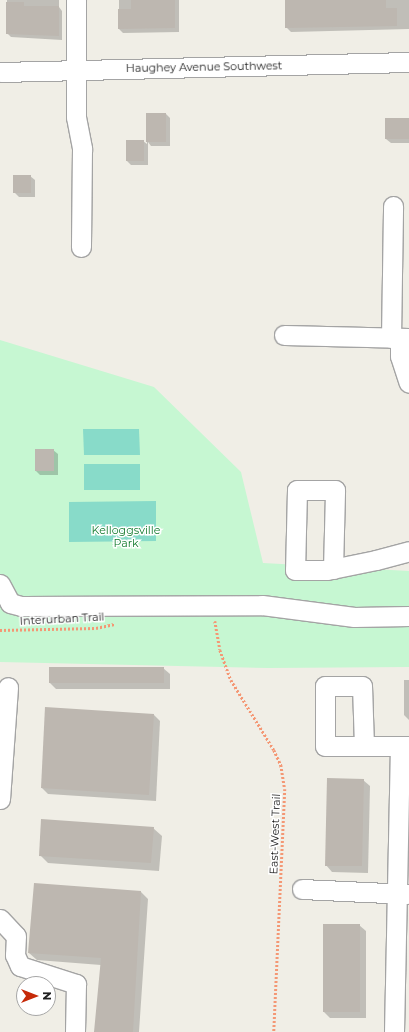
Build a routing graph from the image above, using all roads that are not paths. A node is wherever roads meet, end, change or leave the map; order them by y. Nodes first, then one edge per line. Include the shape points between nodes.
1 (76, 0) edge
2 (409, 62) edge
3 (75, 70) junction
4 (0, 72) edge
5 (393, 206) dead end
6 (81, 247) dead end
7 (284, 335) dead end
8 (400, 338) edge
9 (408, 377) edge
10 (409, 552) edge
11 (333, 569) dead end
12 (0, 584) edge
13 (409, 616) edge
14 (8, 687) dead end
15 (364, 746) dead end
16 (404, 746) edge
17 (0, 799) edge
18 (302, 889) dead end
19 (403, 893) edge
20 (0, 919) edge
21 (75, 1032) edge
22 (394, 1032) edge

1 - 3 street
2 - 3 street, Haughey Avenue Southwest
3 - 4 street, Haughey Avenue Southwest
3 - 6 street via 76,117 82,149
5 - 8 street
7 - 8 street
8 - 9 street via 400,356
10 - 11 street
12 - 13 street via 10,603 21,606 262,605 354,617
14 - 17 street
15 - 16 street
16 - 19 street
18 - 19 street
19 - 22 street
20 - 21 street via 16,936 15,954 20,966 76,984

